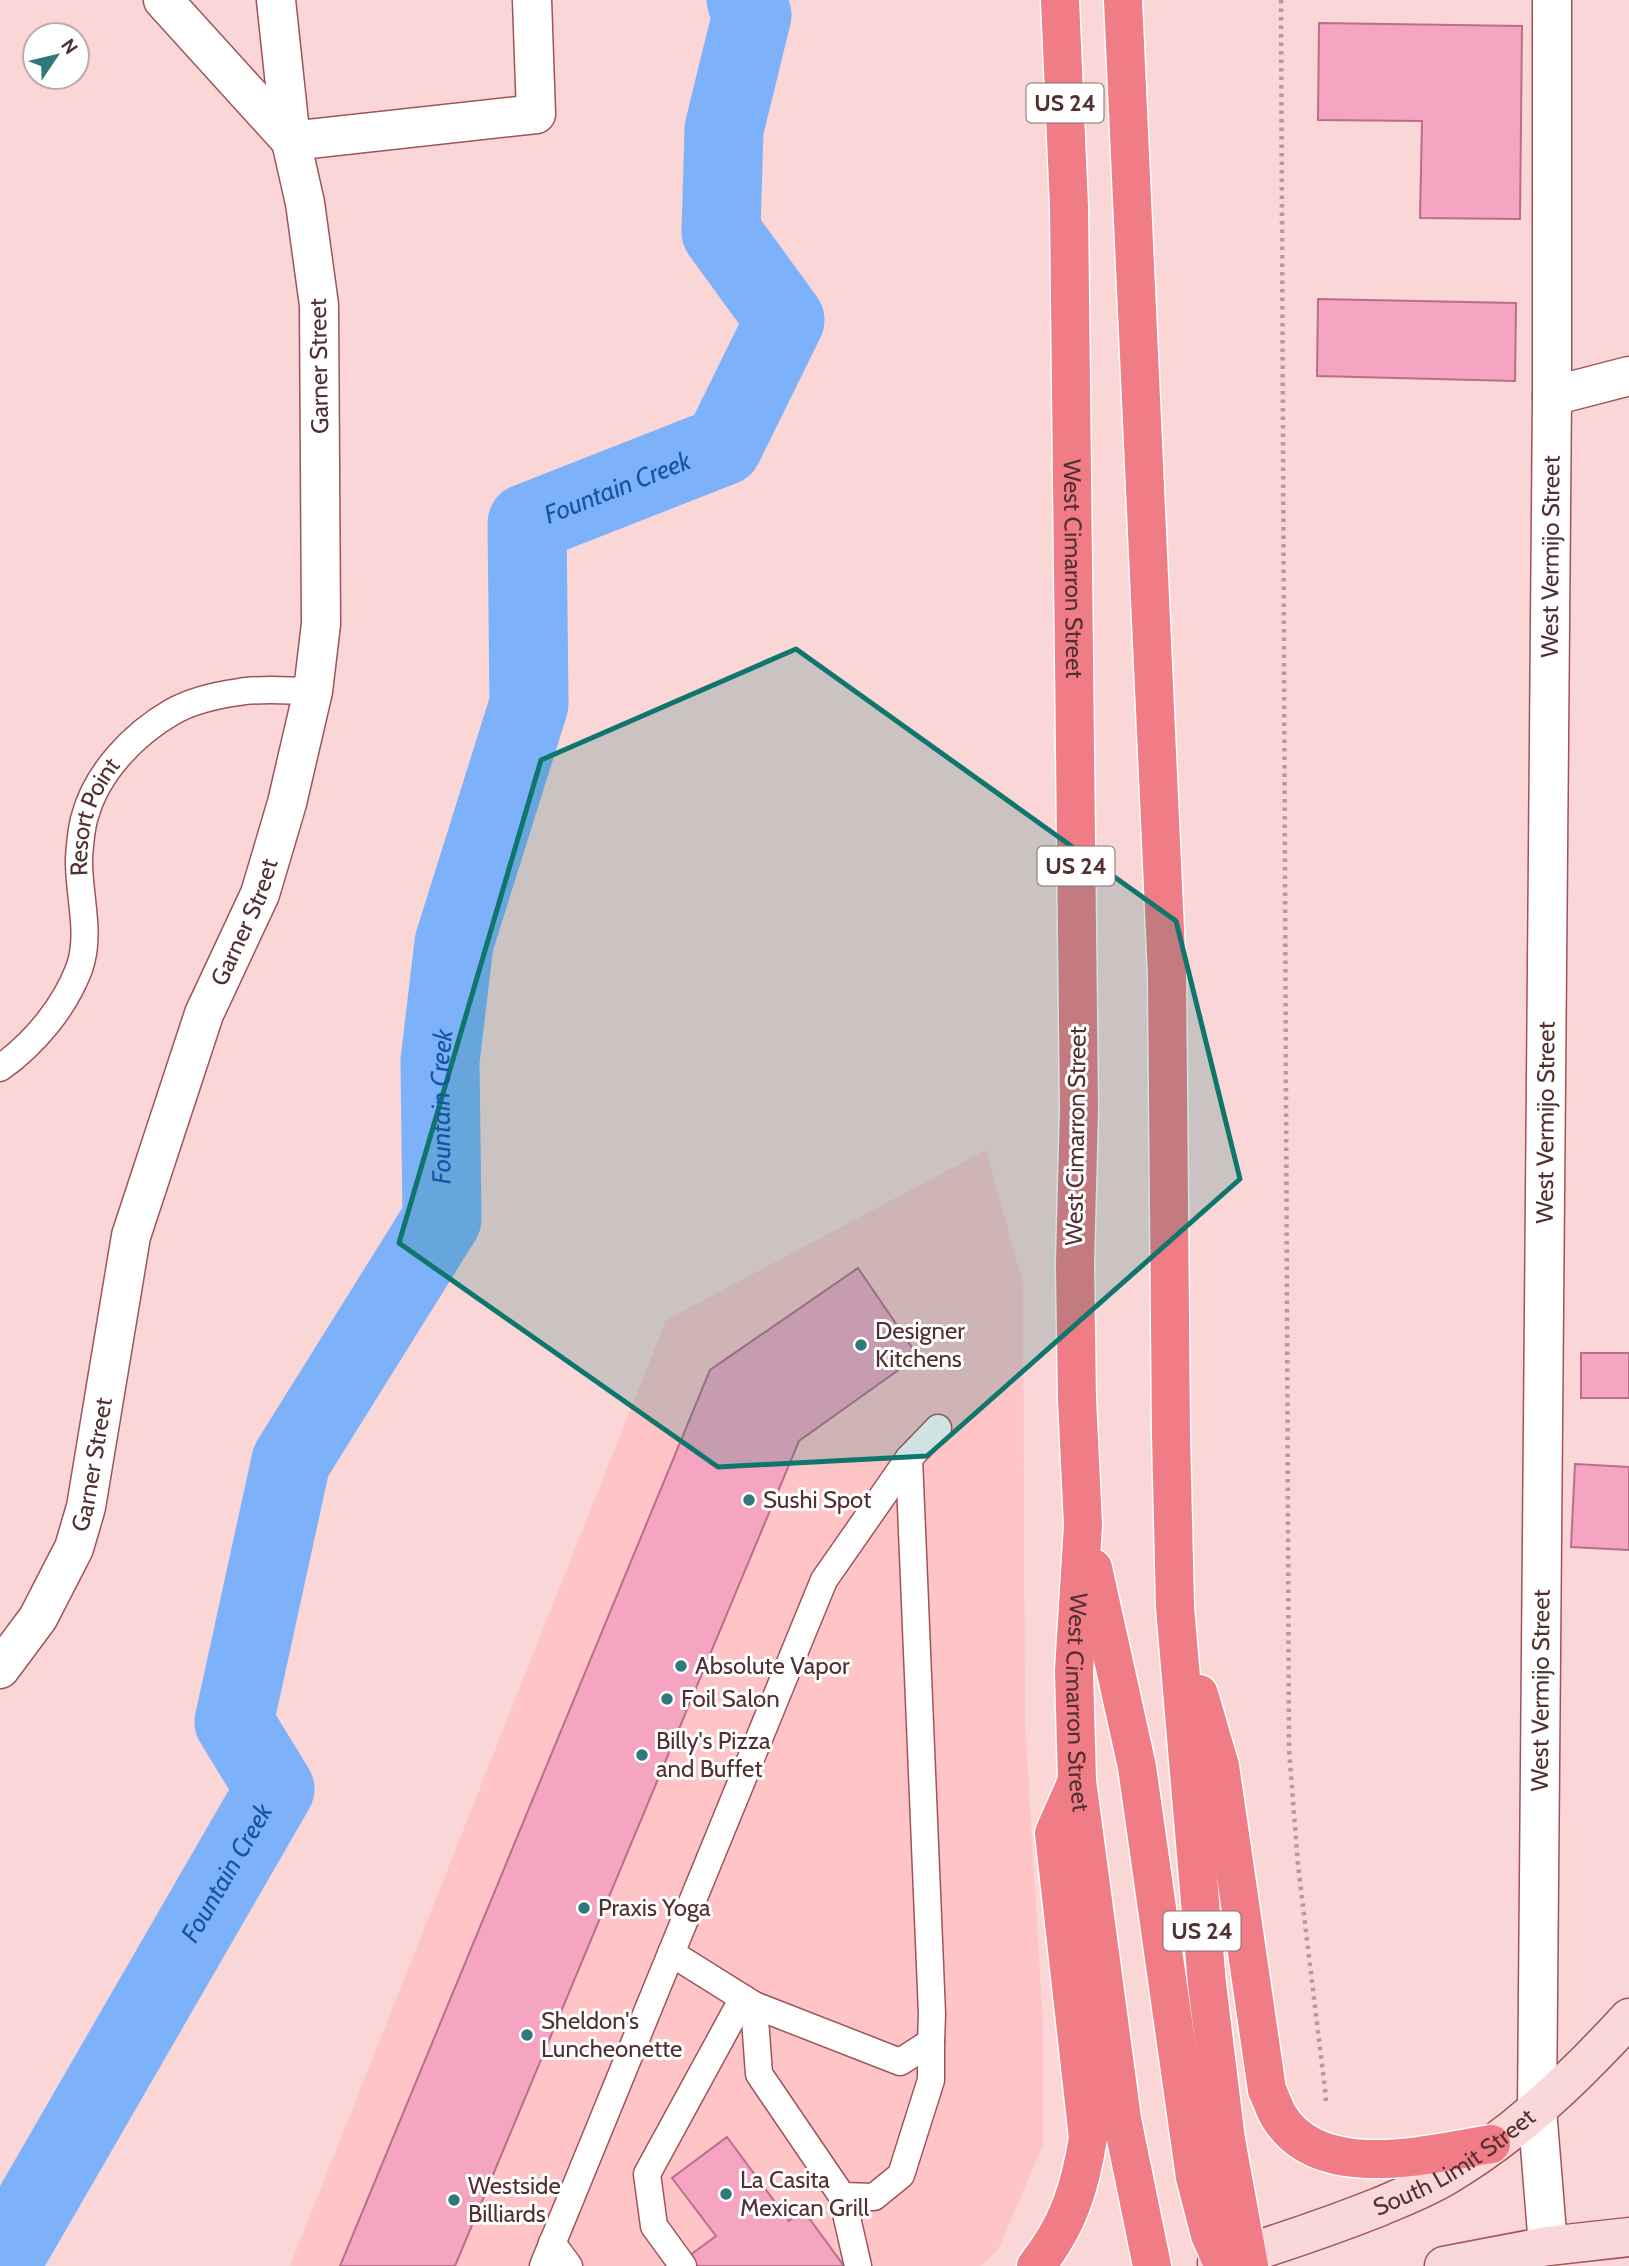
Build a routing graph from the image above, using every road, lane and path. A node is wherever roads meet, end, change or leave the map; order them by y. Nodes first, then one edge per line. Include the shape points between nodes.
1 (163, 0) edge
2 (276, 0) edge
3 (531, 0) edge
4 (1060, 0) edge
5 (1123, 0) edge
6 (1281, 0) edge
7 (1552, 0) edge
8 (291, 141) junction
9 (1629, 376) edge
10 (1552, 396) junction
11 (313, 691) junction
12 (0, 1068) edge
13 (938, 1428) dead end
14 (909, 1458) junction
15 (1083, 1525) junction
16 (1175, 1607) junction
17 (0, 1669) edge
18 (1077, 1781) junction
19 (671, 1953) junction
20 (748, 2001) junction
21 (1629, 2018) edge
22 (930, 2042) junction
23 (1324, 2108) dead end
24 (1537, 2109) junction
25 (1491, 2144) junction
26 (842, 2196) junction
27 (1629, 2238) edge
28 (548, 2254) edge
29 (1535, 2254) edge
30 (1230, 2263) edge
31 (569, 2266) edge
32 (683, 2266) edge
33 (858, 2266) edge
34 (1036, 2266) edge
35 (1152, 2266) edge
36 (1445, 2266) edge

1 - 8 street, Garner Street
2 - 8 street
3 - 8 street via 536,114
4 - 15 highway, West Cimarron Street / US 24 via 1069,206 1079,1110 1075,1263
5 - 16 highway, US 24 via 1167,975
6 - 23 path via 1289,1749
7 - 10 street, West Vermijo Street
8 - 11 street, Garner Street via 319,305 321,624
9 - 10 street
10 - 24 street, West Vermijo Street
11 - 12 lane, Resort Point via 240,692 206,700 174,711 118,755 85,816 79,859 85,936 79,968 39,1035
11 - 17 street, Garner Street via 260,894 204,1014 131,1236 86,1507 74,1548 38,1618
13 - 14 lane
14 - 19 lane via 824,1580
14 - 22 lane
15 - 18 highway, West Cimarron Street / US 24 via 1074,1671
15 - 30 highway via 1138,1767 1195,2178 1210,2235
16 - 25 highway via 1220,1766 1267,2090 1278,2116 1311,2147 1352,2158 1389,2160
16 - 30 highway, US 24 via 1207,1984 1226,2140
18 - 34 highway via 1054,1833 1087,2138 1075,2198
18 - 35 highway, West Cimarron Street / US 24 via 1122,2119
19 - 20 lane
19 - 28 lane
20 - 22 lane via 900,2062
20 - 26 lane via 759,2074
20 - 32 lane via 647,2174 654,2226
21 - 24 main road, South Limit Street
22 - 26 lane via 931,2080 901,2175 874,2197
24 - 25 main road, South Limit Street
24 - 29 street, West Vermijo Street
25 - 30 main road, South Limit Street via 1414,2192
26 - 33 lane
27 - 29 main road
28 - 31 lane
29 - 36 main road

